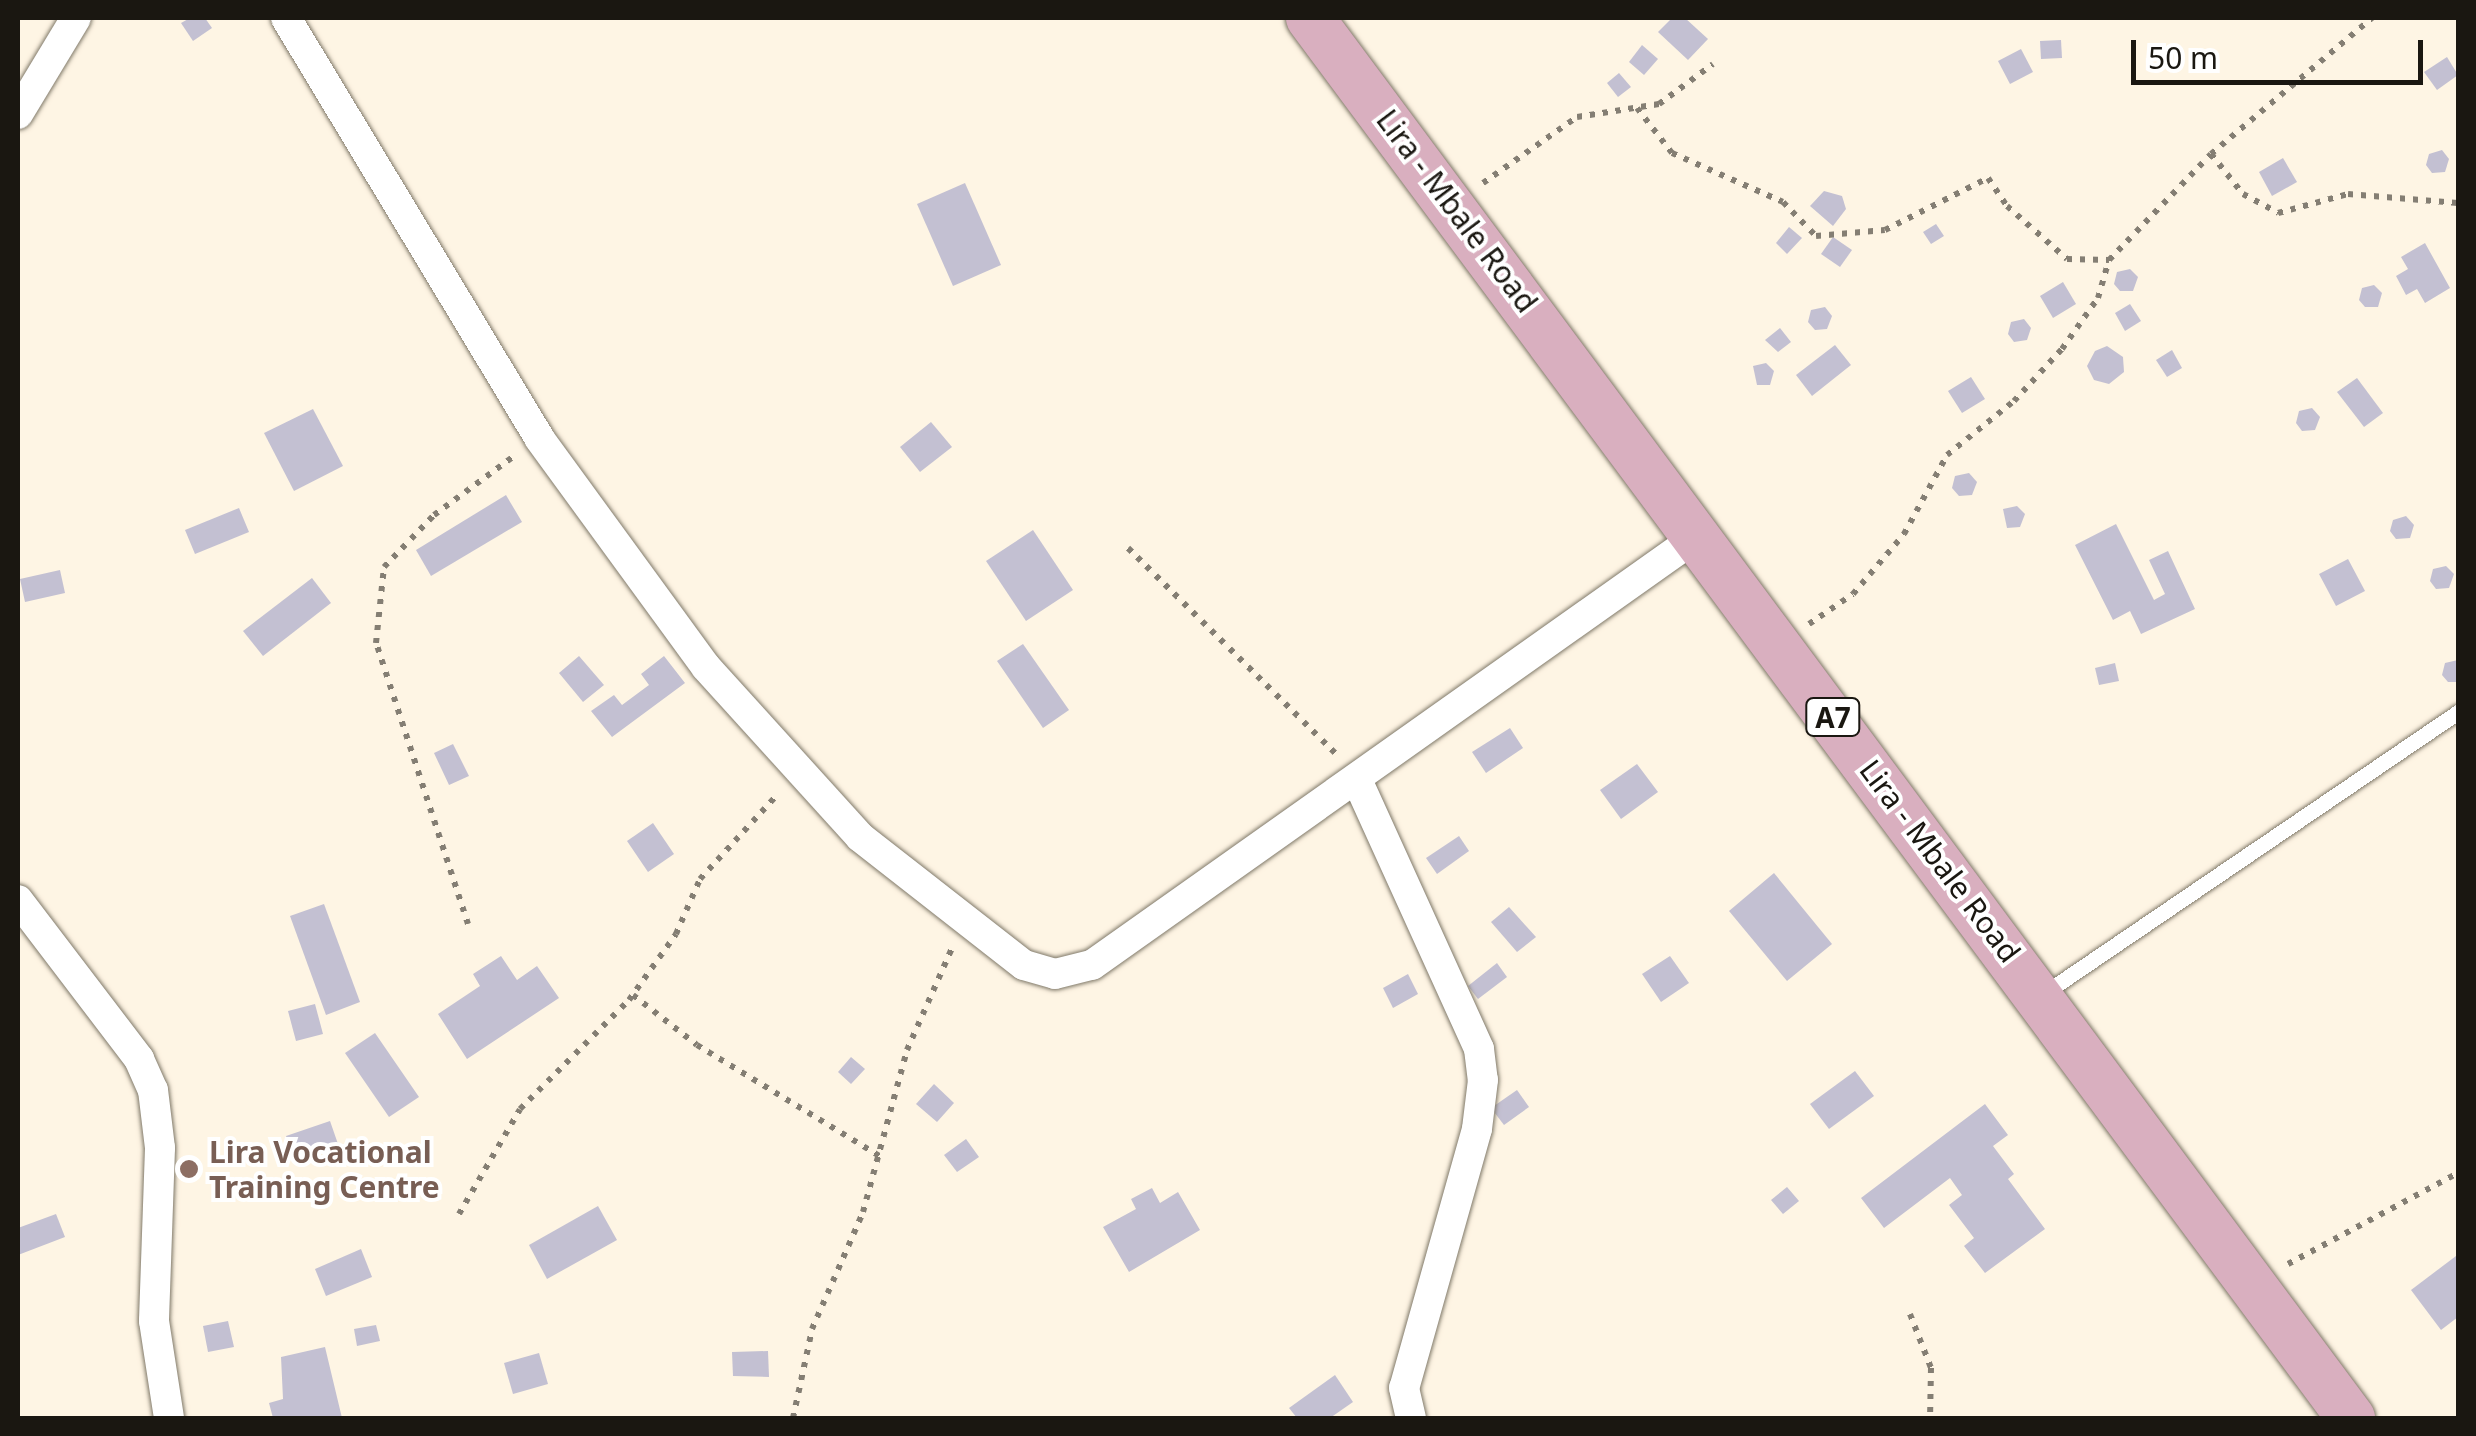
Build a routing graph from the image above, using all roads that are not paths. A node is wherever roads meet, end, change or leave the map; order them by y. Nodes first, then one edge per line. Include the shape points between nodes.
1 (76, 18) edge
2 (286, 18) edge
3 (1310, 18) edge
4 (18, 114) edge
5 (1699, 535) junction
6 (2458, 712) edge
7 (1358, 782) junction
8 (18, 900) edge
9 (2040, 996) junction
10 (169, 1418) edge
11 (1411, 1418) edge
12 (2351, 1418) edge

1 - 4 street
2 - 7 street via 538,438 706,667 860,837 1024,965 1055,974 1092,965
3 - 5 main road, Lira - Mbale Road / A7
5 - 7 street
5 - 9 main road, Lira - Mbale Road / A7
6 - 9 lane
7 - 11 street via 1479,1049 1483,1080 1477,1130 1404,1388
8 - 10 street via 138,1059 153,1090 160,1148 154,1321
9 - 12 main road, Lira - Mbale Road / A7

